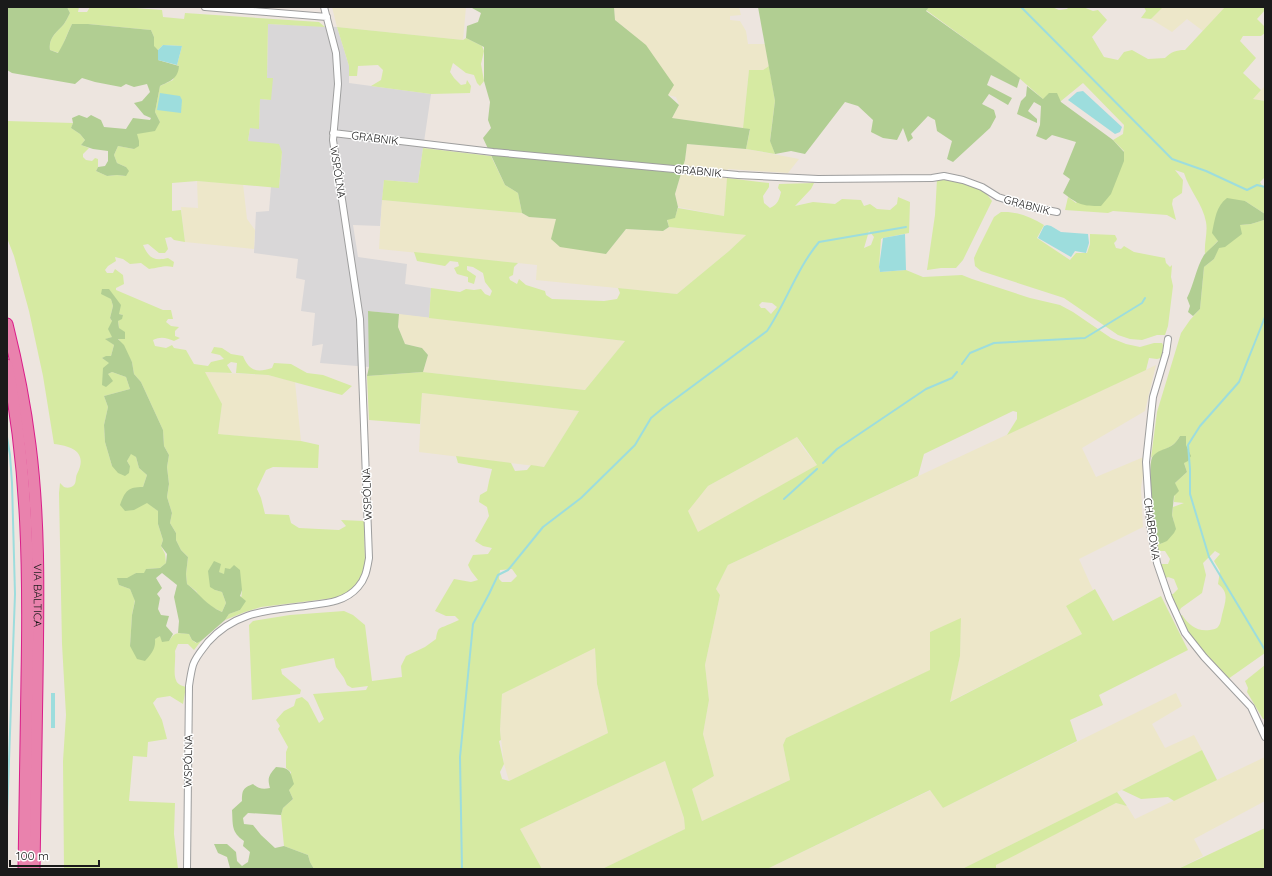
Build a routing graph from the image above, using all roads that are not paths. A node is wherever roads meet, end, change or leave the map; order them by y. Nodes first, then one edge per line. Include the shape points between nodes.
1 (205, 7) edge
2 (324, 7) edge
3 (327, 18) junction
4 (333, 134) junction
5 (1057, 212) dead end
6 (7, 324) edge
7 (1168, 338) dead end
8 (7, 366) edge
9 (1265, 737) edge
10 (24, 869) edge
11 (34, 869) edge
12 (187, 869) edge

1 - 3 street
2 - 3 street, WSPÓLNA
3 - 4 street, WSPÓLNA via 338,68
4 - 5 street, GRABNIK via 738,175 818,179 944,176 963,180 982,187 998,197 1026,206
4 - 12 street, WSPÓLNA via 360,319 369,558 366,574 359,586 349,595 334,602 258,613 241,618 214,637 193,664 189,686
6 - 11 highway, VIA BALTICA via 26,412 34,483 38,609
7 - 9 street, CHABROWA via 1153,398 1146,462 1150,525 1157,563 1185,633 1251,707
8 - 10 highway, VIA BALTICA via 21,447 27,538

